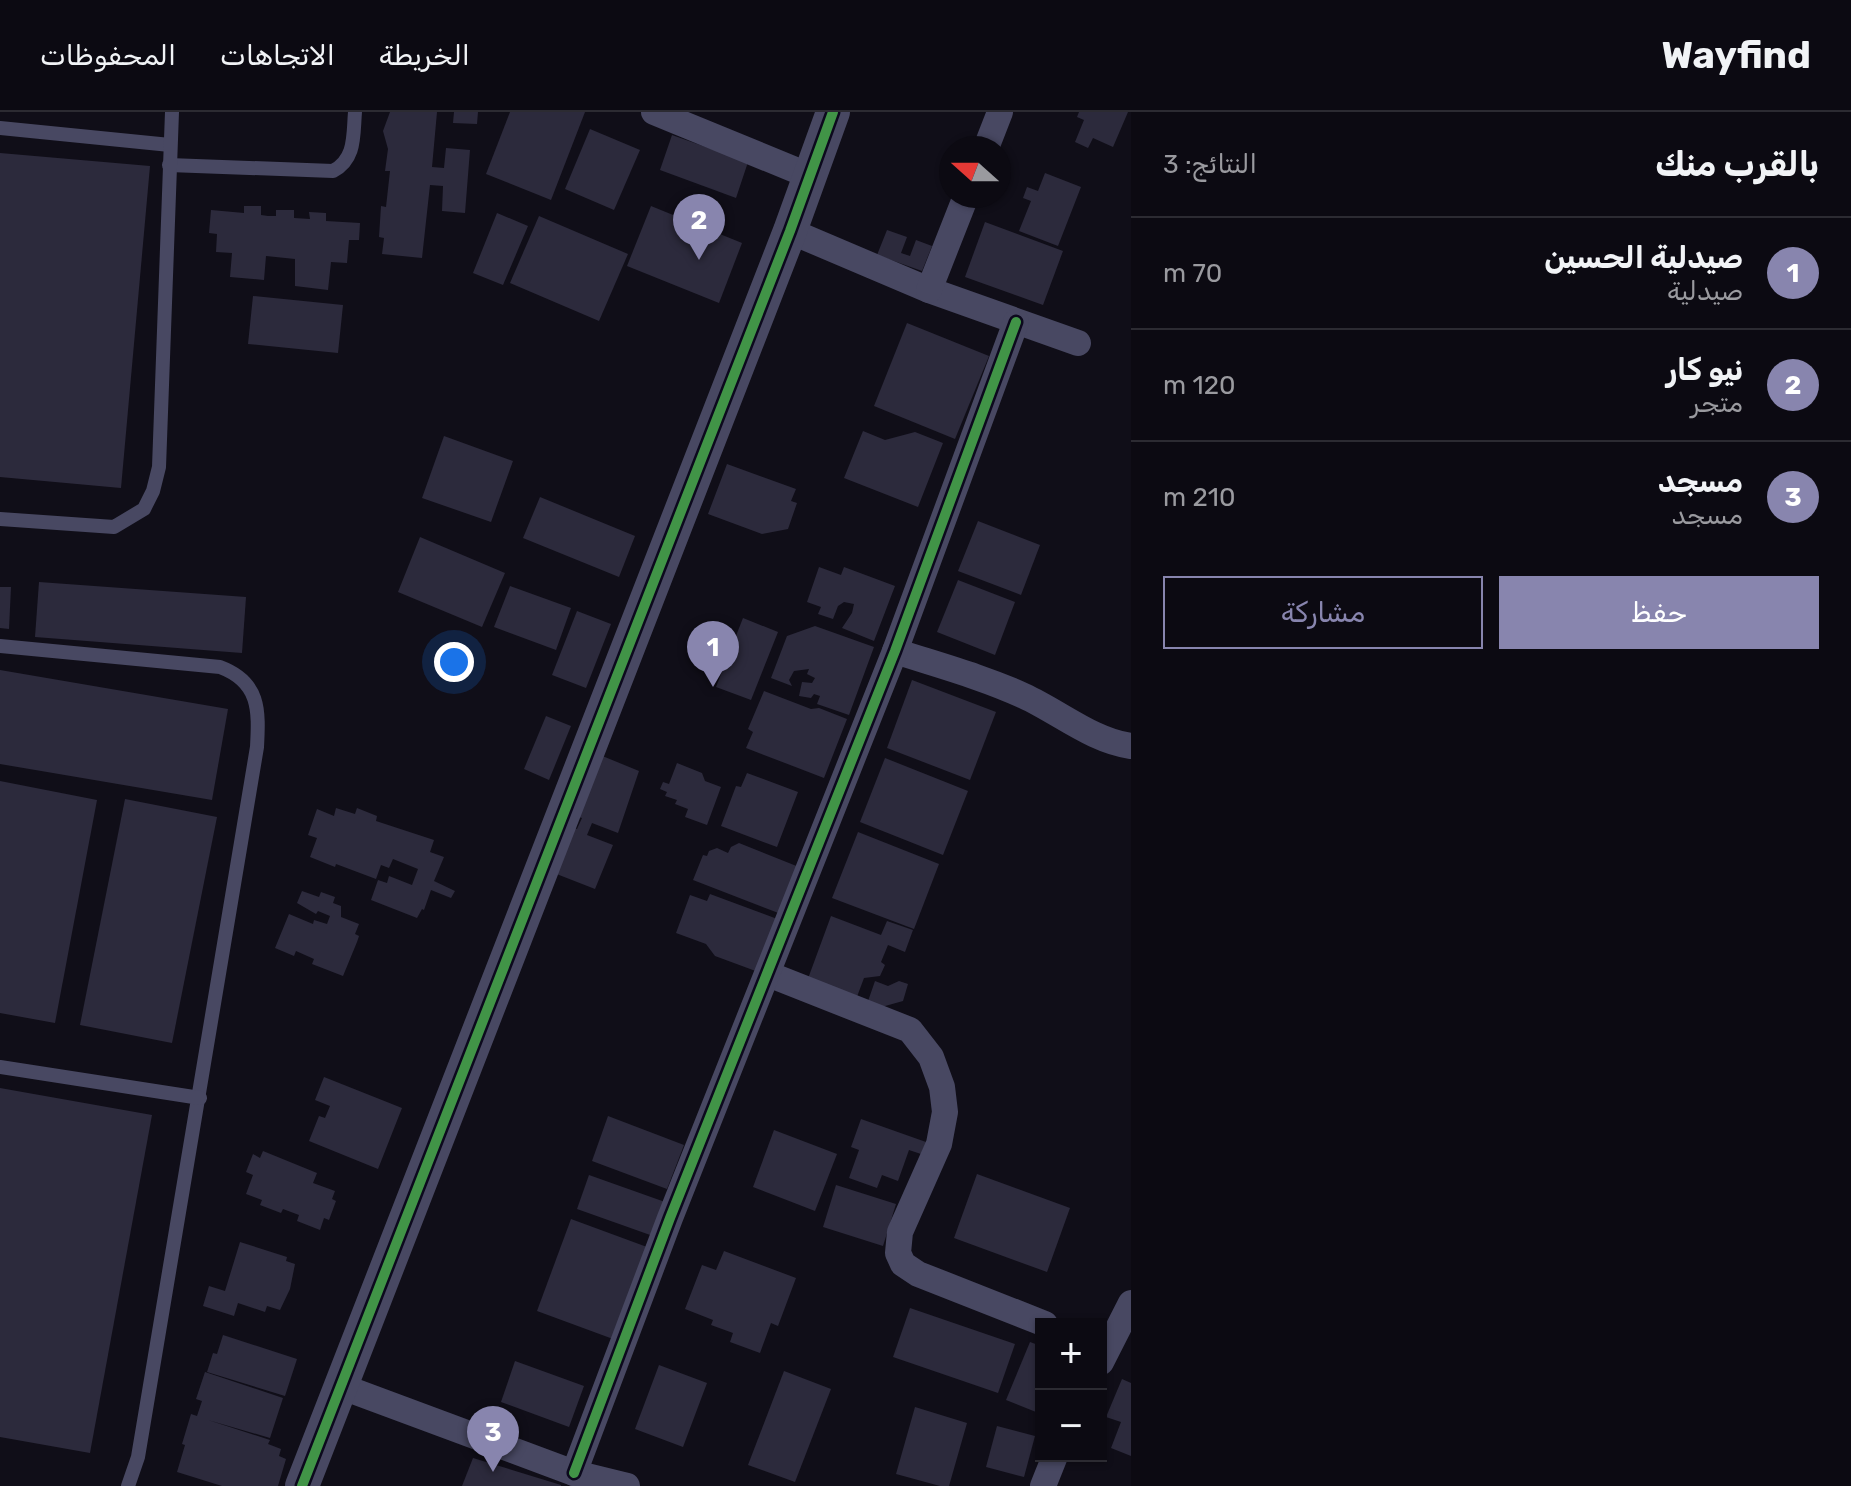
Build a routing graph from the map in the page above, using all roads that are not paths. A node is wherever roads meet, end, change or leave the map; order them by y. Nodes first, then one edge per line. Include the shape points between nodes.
1 (172, 112) edge
2 (355, 112) edge
3 (654, 112) edge
4 (833, 112) edge
5 (1000, 112) edge
6 (0, 128) edge
7 (991, 136) edge
8 (170, 145) junction
9 (169, 165) junction
10 (810, 176) junction
11 (961, 208) edge
12 (790, 231) junction
13 (929, 290) junction
14 (1016, 322) junction
15 (1078, 343) dead end
16 (0, 519) edge
17 (0, 646) edge
18 (895, 651) junction
19 (1131, 746) edge
20 (768, 974) junction
21 (0, 1067) edge
22 (200, 1098) junction
23 (1131, 1303) edge
24 (1035, 1320) edge
25 (1107, 1345) edge
26 (340, 1386) junction
27 (1053, 1462) edge
28 (574, 1473) junction
29 (128, 1486) edge
30 (302, 1486) edge
31 (627, 1486) edge
32 (1043, 1486) edge

1 - 8 lane
2 - 9 lane via 351,153 333,171
3 - 10 street
4 - 10 street
5 - 7 street
6 - 8 lane
8 - 9 lane
9 - 16 lane via 159,467 153,491 144,509 114,527
10 - 12 street
11 - 13 street
12 - 13 street
12 - 26 street
13 - 14 street
14 - 15 street
14 - 18 street
17 - 22 lane via 220,667 242,679 256,702 257,747
18 - 19 street via 1024,696 1102,738
18 - 20 street
20 - 24 street via 910,1030 931,1057 945,1112 939,1144 900,1232 898,1253 918,1274
20 - 28 street
21 - 22 lane
22 - 29 lane via 138,1457
23 - 25 street
26 - 28 street
26 - 30 street
27 - 32 street
28 - 31 street

